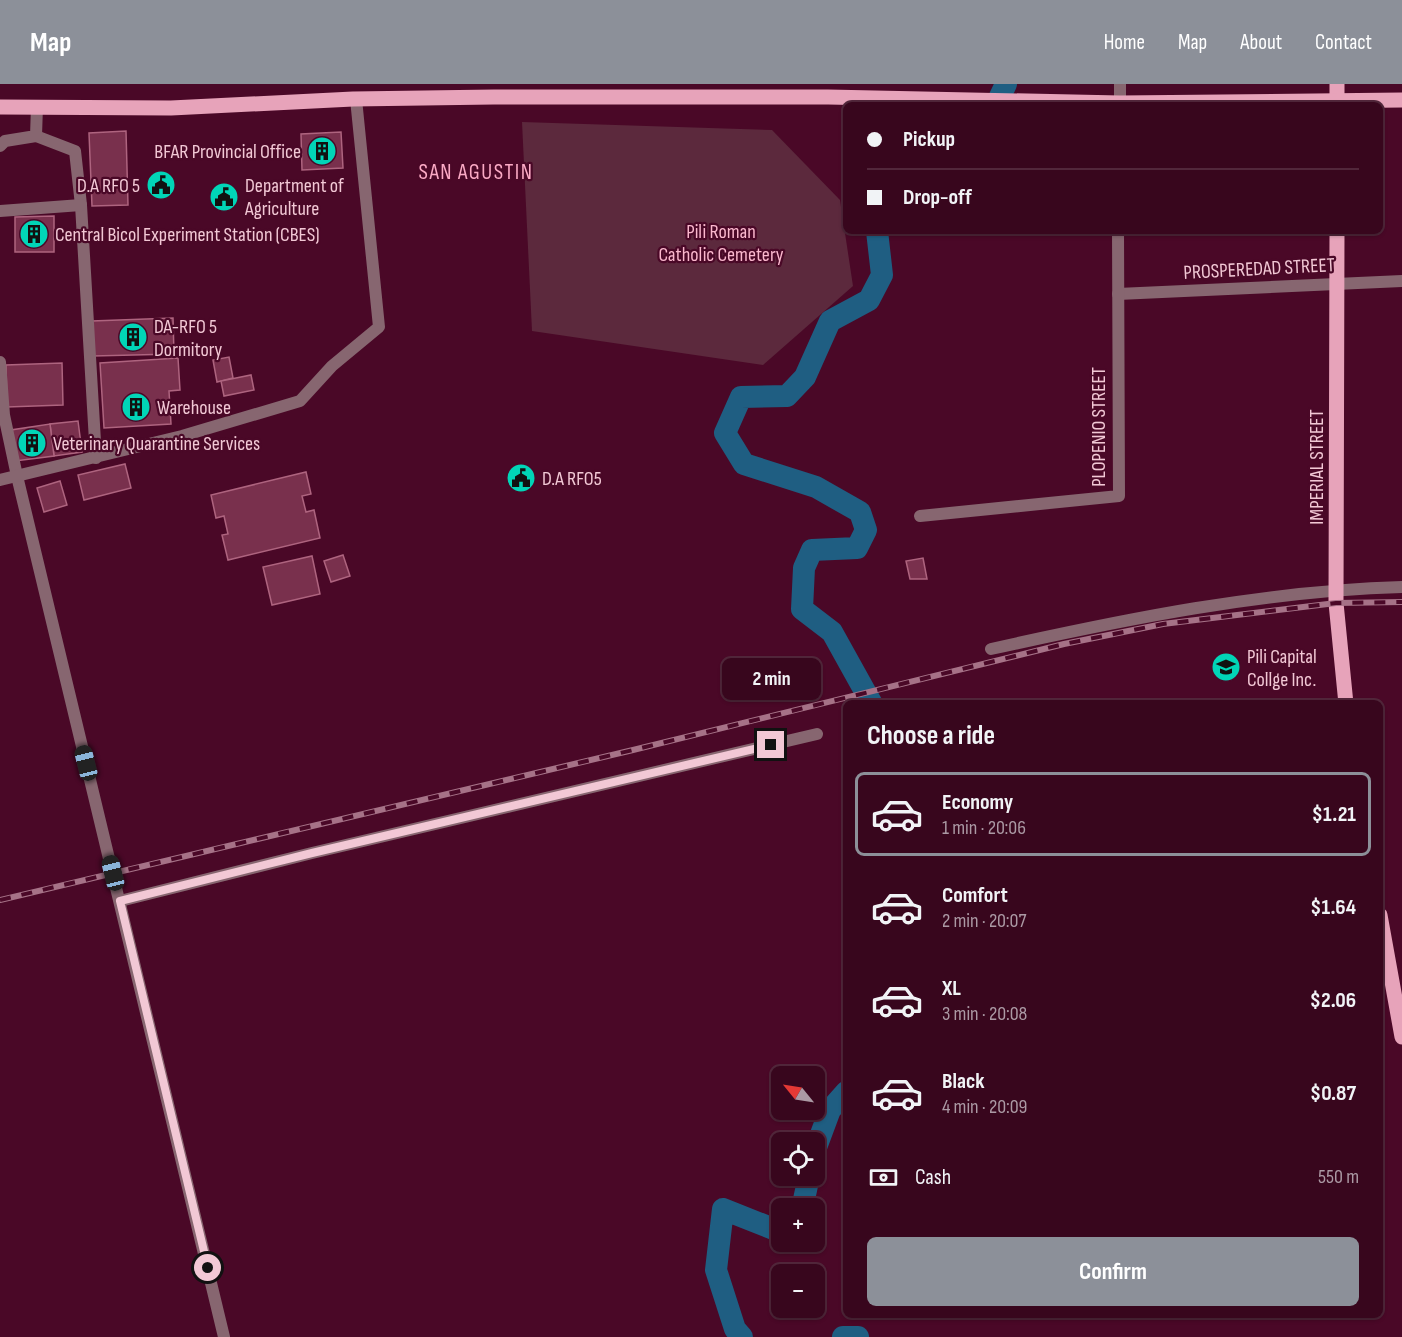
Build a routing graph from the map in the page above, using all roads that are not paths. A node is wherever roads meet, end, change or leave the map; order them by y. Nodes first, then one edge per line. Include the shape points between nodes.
1 (1120, 84) edge
2 (1337, 84) edge
3 (356, 99) junction
4 (1402, 100) edge
5 (1017, 102) edge
6 (1120, 102) edge
7 (1337, 102) edge
8 (1370, 102) edge
9 (37, 106) junction
10 (0, 107) edge
11 (36, 136) junction
12 (0, 146) edge
13 (81, 205) junction
14 (0, 211) edge
15 (1119, 234) edge
16 (1338, 234) edge
17 (1402, 281) edge
18 (1338, 284) junction
19 (1118, 294) junction
20 (0, 362) edge
21 (96, 458) junction
22 (17, 476) junction
23 (0, 480) edge
24 (920, 516) dead end
25 (1402, 587) edge
26 (1336, 589) junction
27 (991, 649) dead end
28 (1346, 700) edge
29 (817, 734) dead end
30 (120, 901) junction
31 (1383, 932) edge
32 (1402, 1037) edge
33 (224, 1337) edge

1 - 6 street
2 - 7 main road
3 - 5 main road via 828,97
3 - 9 main road via 171,108
3 - 21 street via 379,327 332,366 300,401
4 - 8 main road
9 - 10 main road
9 - 11 street
11 - 12 street via 5,141
11 - 13 street via 75,151
13 - 14 street
13 - 21 street
15 - 19 street, PLOPENIO STREET
16 - 18 main road, IMPERIAL STREET
17 - 18 street, PROSPEREDAD STREET
18 - 19 street, PROSPEREDAD STREET
18 - 26 main road, IMPERIAL STREET
19 - 24 street, PLOPENIO STREET via 1119,496
20 - 22 street via 4,415
21 - 22 street
22 - 23 street
22 - 30 street
25 - 26 street
26 - 27 street via 1143,616
26 - 28 main road, IMPERIAL STREET
29 - 30 street
30 - 33 street
31 - 32 main road

